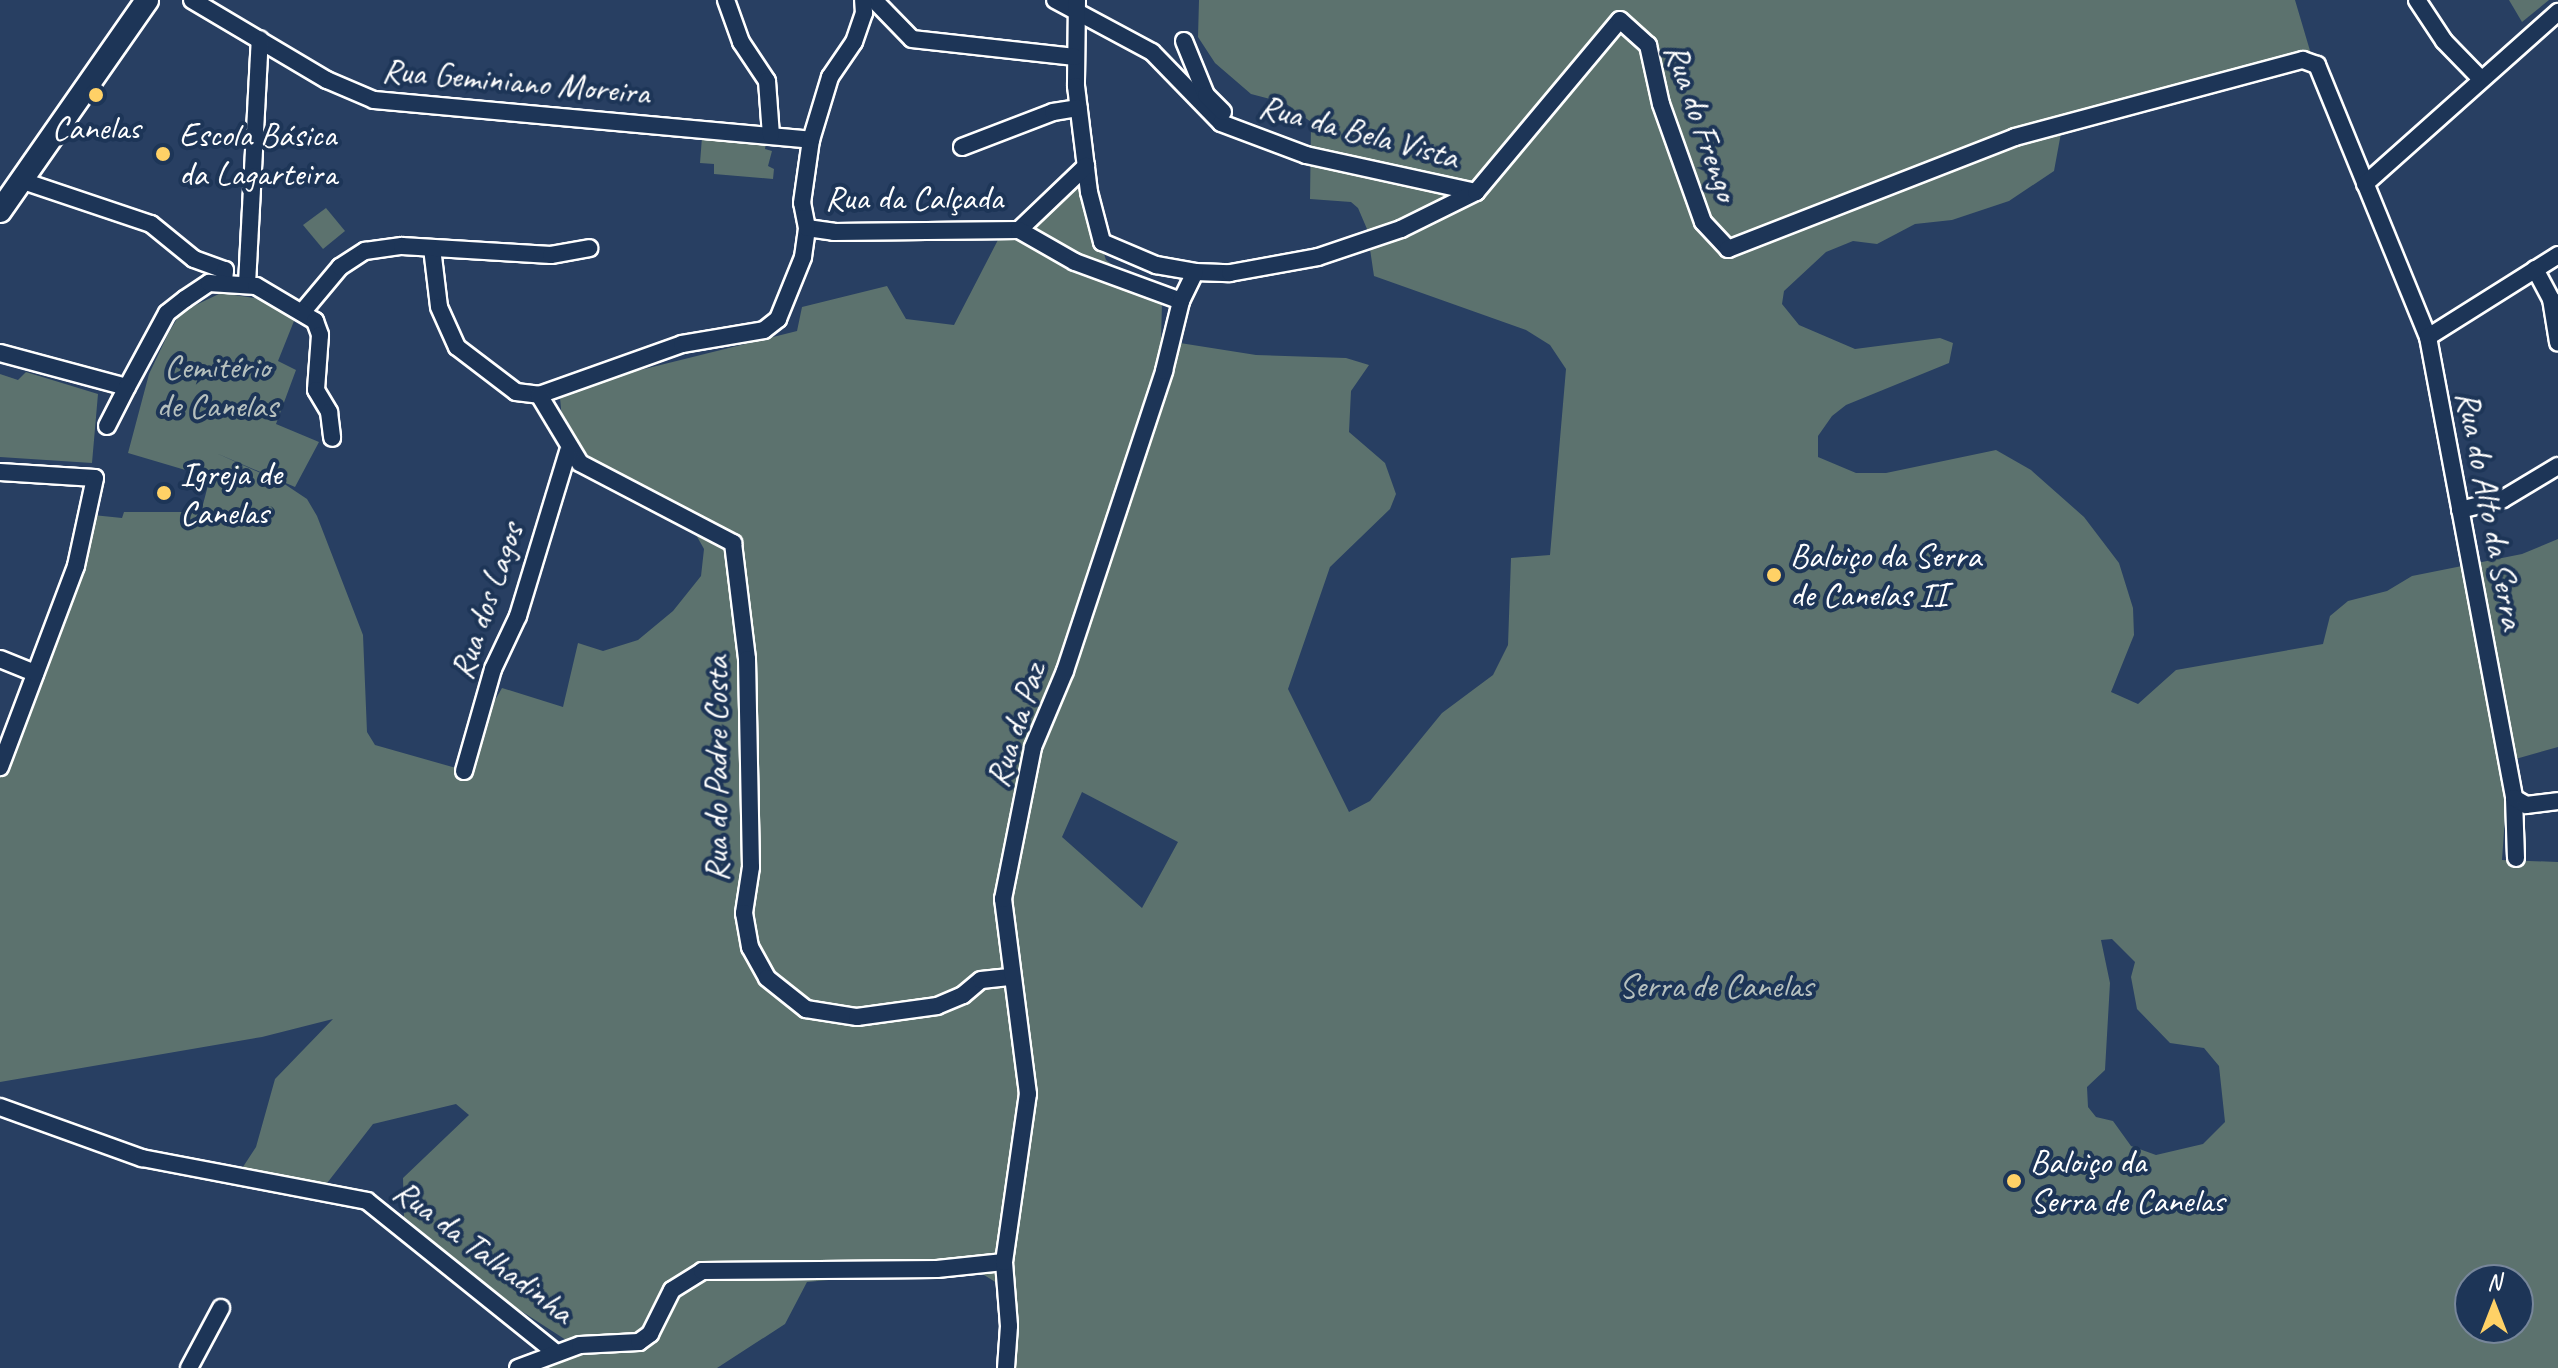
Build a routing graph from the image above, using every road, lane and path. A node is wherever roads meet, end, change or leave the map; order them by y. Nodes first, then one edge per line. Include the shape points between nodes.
1 (147, 0) edge
2 (192, 0) edge
3 (726, 0) edge
4 (1055, 0) edge
5 (2417, 0) edge
6 (871, 4) edge
7 (1077, 6) edge
8 (2558, 12) edge
9 (260, 39) junction
10 (1184, 41) dead end
11 (1075, 57) junction
12 (2481, 79) junction
13 (1079, 108) junction
14 (1247, 134) junction
15 (771, 135) junction
16 (811, 140) junction
17 (962, 147) dead end
18 (1086, 166) junction
19 (20, 180) junction
20 (2365, 184) junction
21 (1476, 192) junction
22 (2, 201) edge
23 (807, 228) junction
24 (1019, 230) junction
25 (432, 248) junction
26 (589, 248) dead end
27 (2558, 255) edge
28 (2535, 269) junction
29 (1195, 272) junction
30 (224, 282) junction
31 (247, 284) junction
32 (1181, 301) junction
33 (304, 310) junction
34 (2428, 337) junction
35 (2558, 342) edge
36 (0, 353) edge
37 (127, 387) junction
38 (539, 395) junction
39 (107, 426) dead end
40 (332, 438) dead end
41 (568, 451) junction
42 (2558, 466) edge
43 (0, 472) edge
44 (2460, 510) junction
45 (0, 659) edge
46 (35, 673) junction
47 (0, 767) edge
48 (464, 771) dead end
49 (2514, 798) junction
50 (2558, 801) edge
51 (2516, 858) dead end
52 (1012, 977) junction
53 (0, 1107) edge
54 (1004, 1262) junction
55 (221, 1308) dead end
56 (555, 1352) junction
57 (189, 1368) edge
58 (518, 1368) edge
59 (1006, 1368) edge

1 - 19 main road
2 - 9 street, Rua Geminiano Moreira
3 - 15 street via 741,42 767,81
4 - 7 street, Rua da Bela Vista
5 - 12 street via 2444,41
6 - 11 street via 912,39
6 - 16 street, Rua da Calçada via 830,77
7 - 11 street, Rua do Frengo
7 - 14 street, Rua da Bela Vista via 1152,52 1221,123
8 - 12 street
9 - 15 street, Rua Geminiano Moreira via 337,85 390,103
9 - 31 street
10 - 14 street via 1206,95
11 - 13 street, Rua do Frengo
12 - 20 street
13 - 17 street via 1053,112
13 - 18 street, Rua do Frengo
14 - 21 street, Rua da Bela Vista via 1306,155
15 - 16 street, Rua Geminiano Moreira
16 - 23 street, Rua da Calçada via 802,203
18 - 24 street, Rua da Calçada
18 - 29 street, Rua do Frengo via 1102,242 1156,265
19 - 22 main road
19 - 30 street via 151,224 194,259 225,270
20 - 21 street, Rua do Frengo via 2317,65 2303,60 2015,137 1728,249 1703,222 1661,104 1648,45 1620,20
20 - 34 street, Rua do Alto da Serra
21 - 29 street, Rua do Frengo via 1401,229 1318,257 1230,273
23 - 24 street, Rua da Calçada
23 - 38 street via 792,293 778,319 764,330 669,348
24 - 32 street via 1075,262
25 - 26 street via 551,255
25 - 33 street via 385,247 351,257
25 - 38 street via 439,307 457,347 516,392
27 - 28 street
28 - 34 street
28 - 35 street via 2551,299
29 - 32 street, Rua da Paz
30 - 31 street
30 - 37 street via 209,283 167,313
31 - 33 street
32 - 52 street, Rua da Paz via 1164,371 1065,671 1033,747 1003,899
33 - 40 street via 320,335 316,390 329,412
34 - 44 street, Rua do Alto da Serra
36 - 37 street
37 - 39 street
38 - 41 street, Rua do Padre Costa
41 - 48 street, Rua dos Lagos
41 - 52 street, Rua do Padre Costa via 580,463 733,543 747,659 751,867 744,913 750,947 767,978 806,1009 857,1017 937,1006 981,980
42 - 44 street via 2503,499
43 - 46 street via 95,478 76,566
44 - 49 street, Rua do Alto da Serra
45 - 46 street
46 - 47 street
49 - 50 street via 2526,805
49 - 51 street, Rua do Alto da Serra
52 - 54 street, Rua da Paz via 1028,1094
53 - 56 street, Rua da Talhadinha via 142,1158 367,1201
54 - 56 street, Rua da Talhadinha via 937,1269 702,1271 672,1290 650,1334 639,1342
54 - 59 street, Rua da Paz
55 - 57 street
56 - 58 street

